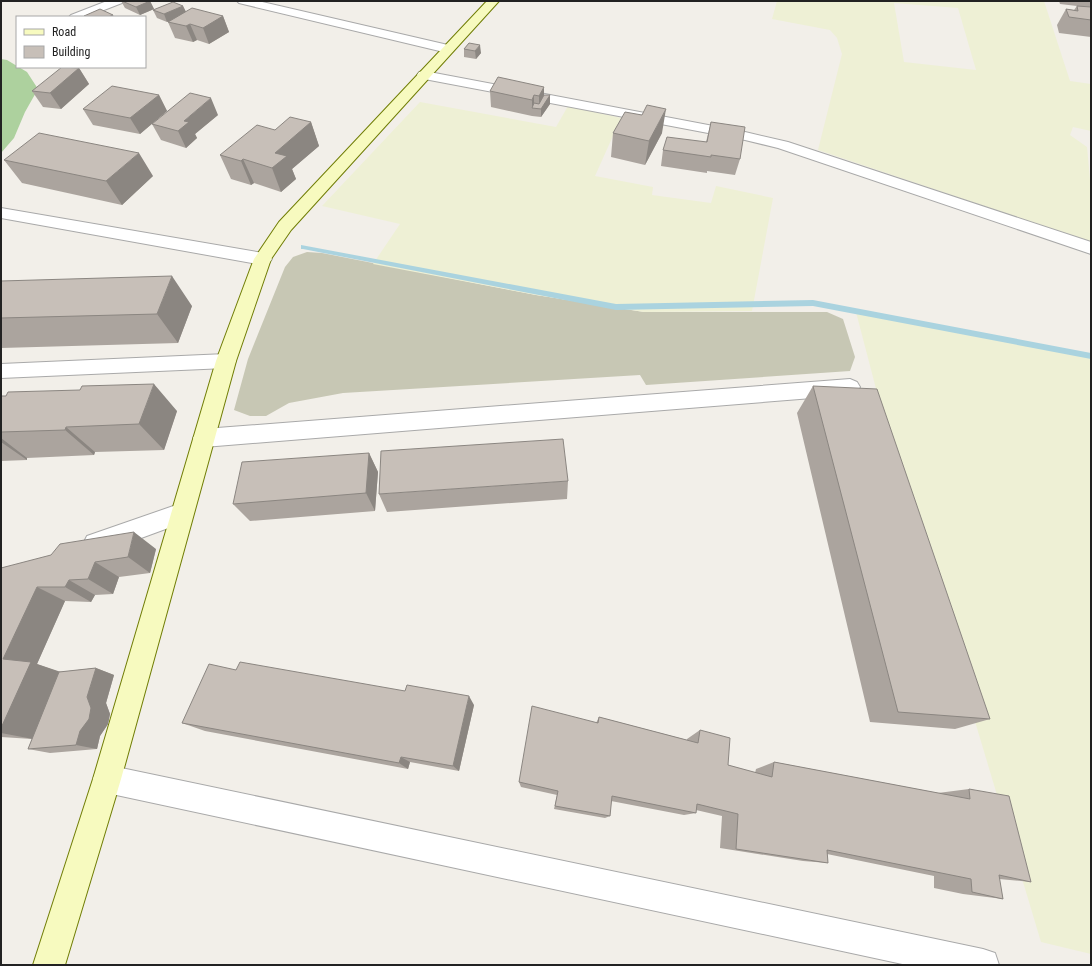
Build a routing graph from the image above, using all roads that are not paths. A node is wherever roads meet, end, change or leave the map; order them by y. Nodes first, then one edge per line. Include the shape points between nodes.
1 (118, 1) edge
2 (243, 1) edge
3 (493, 1) edge
4 (78, 16) edge
5 (448, 49) junction
6 (424, 75) junction
7 (1, 213) edge
8 (1091, 248) edge
9 (263, 259) junction
10 (226, 361) junction
11 (1, 371) edge
12 (850, 387) edge
13 (204, 438) junction
14 (182, 513) junction
15 (74, 552) edge
16 (108, 779) junction
17 (50, 965) edge
18 (983, 965) edge

1 - 4 street
2 - 5 street
3 - 5 main road
5 - 6 main road
6 - 8 street via 783,145
6 - 9 main road via 285,226
7 - 9 street
9 - 10 main road
10 - 11 street
10 - 13 main road
12 - 13 street
13 - 14 main road
14 - 15 street
14 - 16 main road
16 - 17 main road
16 - 18 street

